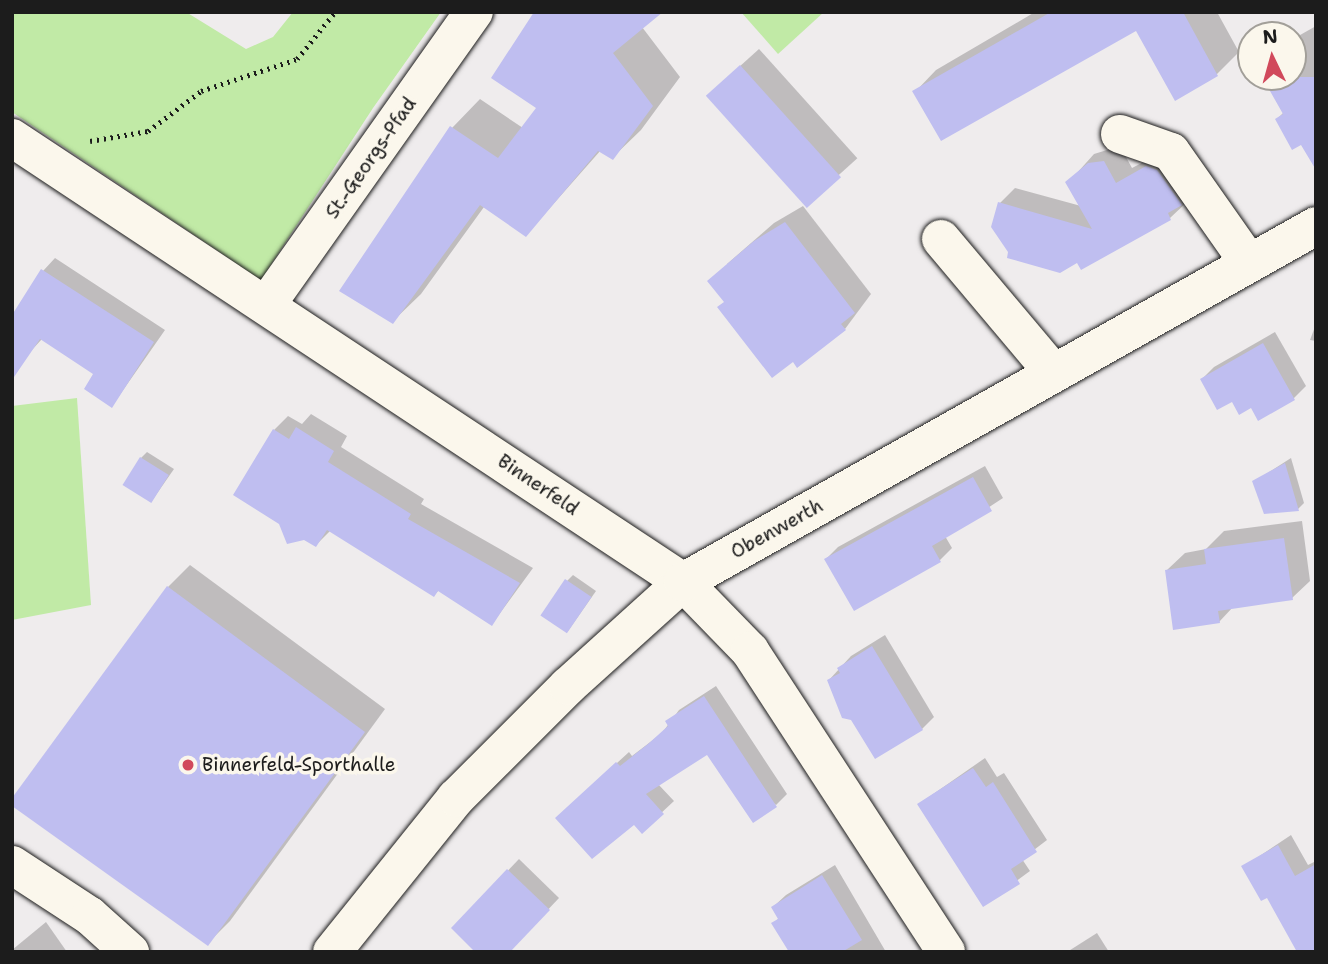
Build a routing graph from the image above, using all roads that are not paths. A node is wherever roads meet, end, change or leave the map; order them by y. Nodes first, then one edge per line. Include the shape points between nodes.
1 (474, 12) edge
2 (1120, 134) dead end
3 (22, 144) edge
4 (1316, 226) edge
5 (940, 239) dead end
6 (1249, 263) junction
7 (267, 304) junction
8 (1054, 373) junction
9 (683, 582) junction
10 (12, 865) edge
11 (130, 952) edge
12 (332, 952) edge
13 (946, 952) edge

1 - 7 street, St.-Georgs-Pfad
2 - 6 street via 1171,152
3 - 7 street, Binnerfeld
4 - 6 street, Obenwerth
5 - 8 street
6 - 8 street, Obenwerth
7 - 9 street, Binnerfeld
8 - 9 street, Obenwerth
9 - 12 street, Obenwerth via 568,686 456,798
9 - 13 street, Binnerfeld via 750,651
10 - 11 street via 90,916

